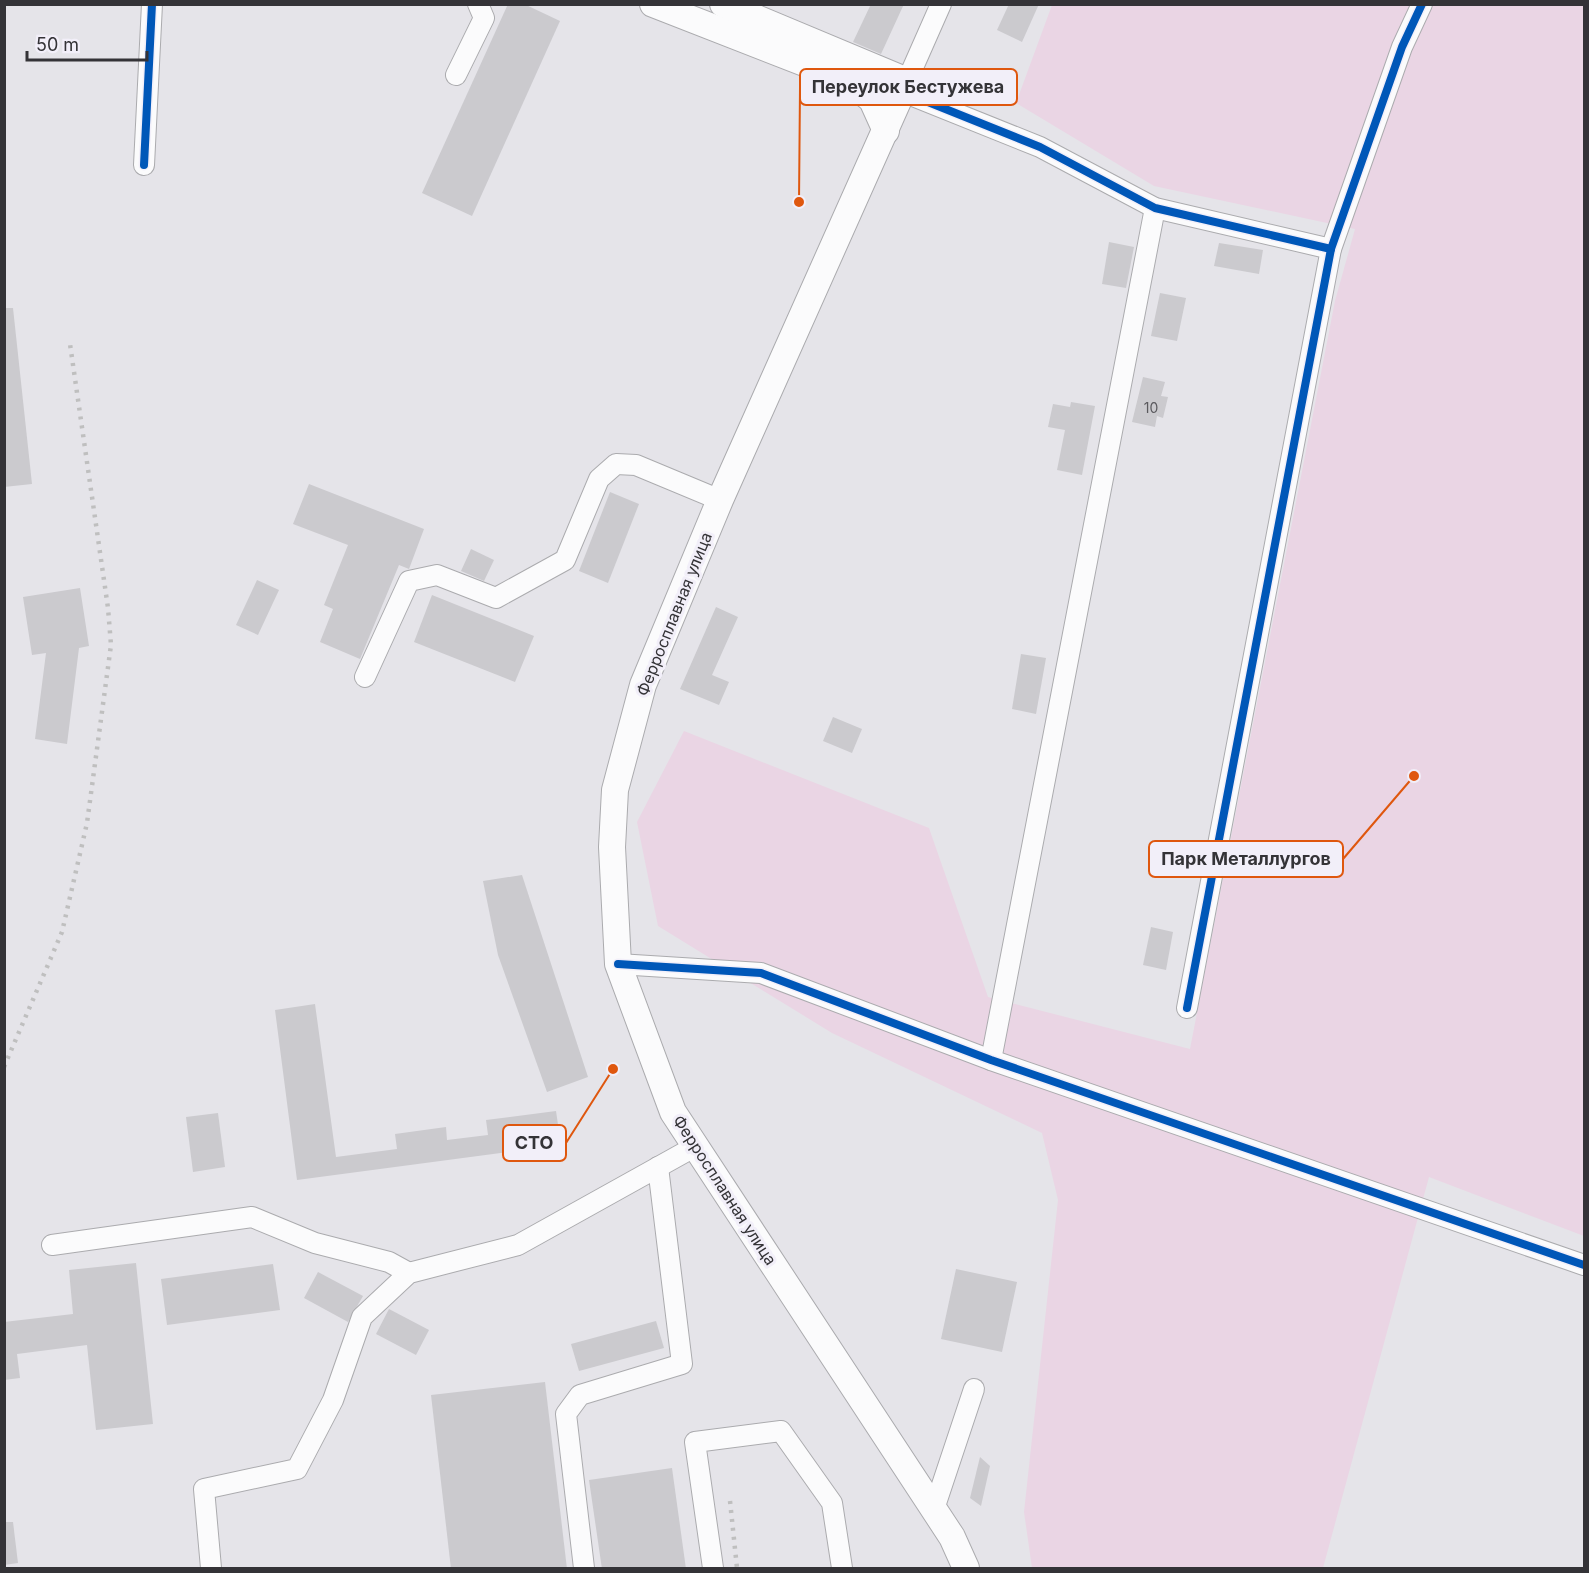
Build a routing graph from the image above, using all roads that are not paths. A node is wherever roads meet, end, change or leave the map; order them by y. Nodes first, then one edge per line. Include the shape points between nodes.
1 (152, 4) edge
2 (478, 4) edge
3 (653, 4) edge
4 (723, 4) edge
5 (941, 4) edge
6 (1422, 4) edge
7 (456, 75) dead end
8 (905, 86) junction
9 (886, 131) junction
10 (144, 165) dead end
11 (1155, 208) junction
12 (1331, 249) junction
13 (720, 500) junction
14 (365, 677) dead end
15 (618, 964) junction
16 (1187, 1008) dead end
17 (992, 1060) junction
18 (696, 1146) junction
19 (658, 1167) junction
20 (52, 1245) dead end
21 (1584, 1264) edge
22 (409, 1273) junction
23 (974, 1389) dead end
24 (934, 1509) junction
25 (211, 1569) edge
26 (584, 1569) edge
27 (713, 1569) edge
28 (842, 1569) edge
29 (966, 1569) edge

1 - 10 street
2 - 7 street via 484,18
3 - 9 main road via 848,80 872,100
4 - 8 main road
5 - 8 street, Ферросплавная улица
6 - 12 street via 1402,46
8 - 9 main road, Ферросплавная улица
8 - 11 street via 1040,147
9 - 13 main road, Ферросплавная улица
11 - 12 street
11 - 17 street
12 - 16 street
13 - 14 street via 636,465 616,464 599,479 566,560 496,598 437,575 409,580
13 - 15 main road, Ферросплавная улица via 644,685 615,790 612,847
15 - 17 street via 761,973
15 - 18 main road, Ферросплавная улица via 673,1112
17 - 21 street
18 - 19 street
18 - 24 main road, Ферросплавная улица
19 - 22 street via 518,1245
19 - 26 street via 682,1364 580,1395 566,1414
20 - 22 street via 252,1217 315,1243 389,1262
22 - 25 street via 362,1317 333,1400 297,1469 204,1489
23 - 24 street
24 - 29 main road, Ферросплавная улица
27 - 28 street via 695,1442 781,1431 832,1503

